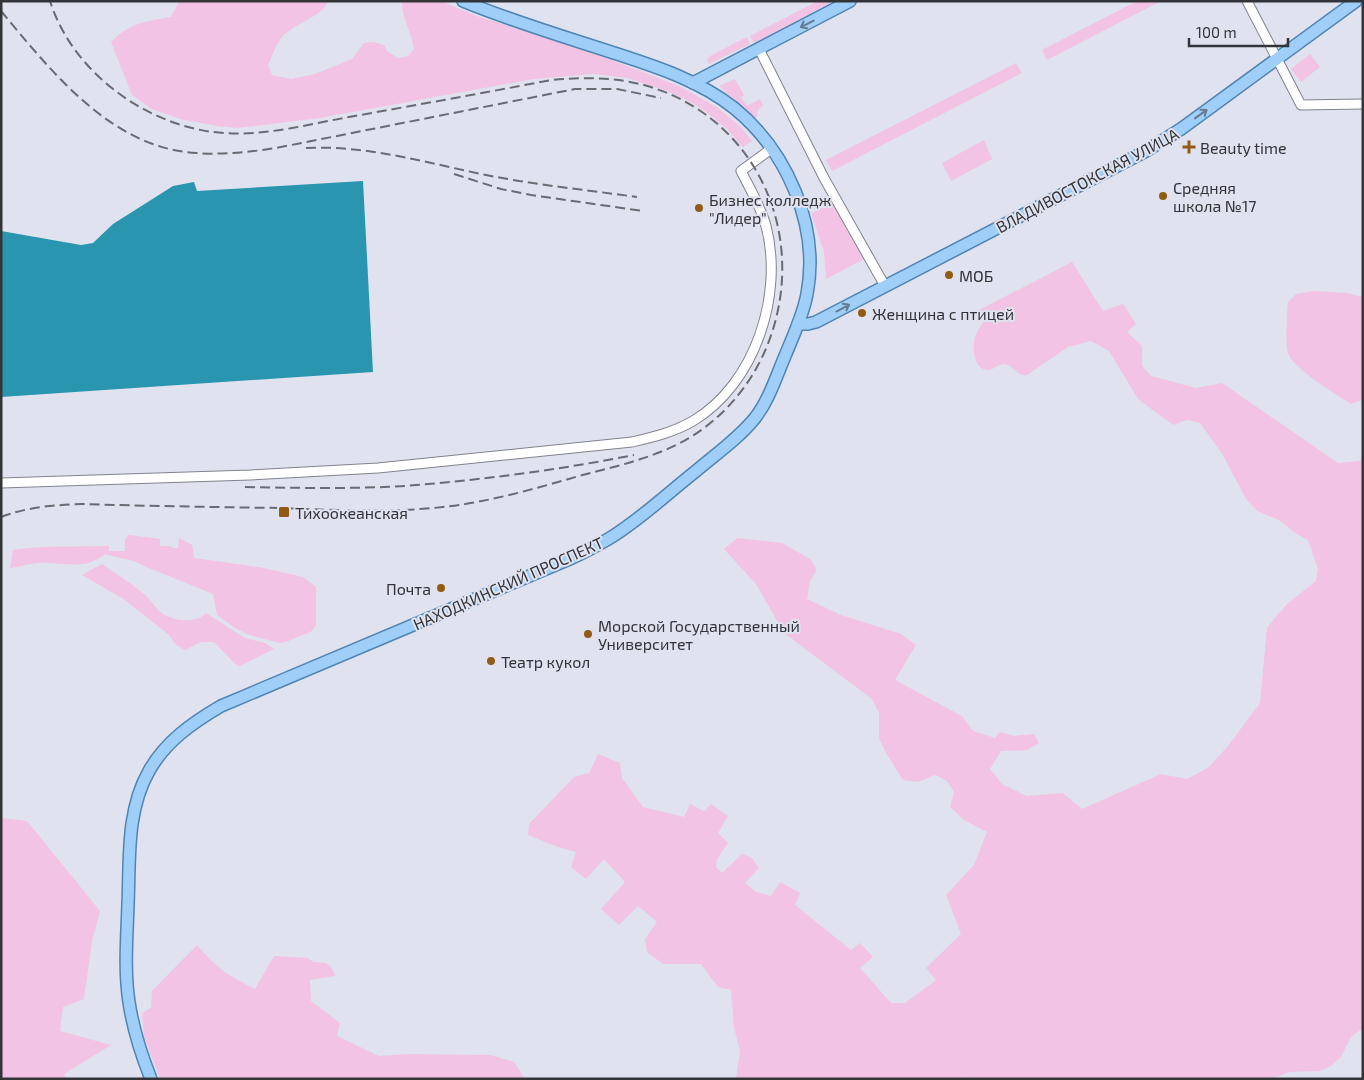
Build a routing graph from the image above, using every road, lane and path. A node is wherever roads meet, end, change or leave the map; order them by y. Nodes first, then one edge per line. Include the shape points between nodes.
1 (463, 1) edge
2 (850, 1) edge
3 (1247, 1) edge
4 (1356, 1) edge
5 (759, 48) junction
6 (1277, 58) junction
7 (693, 83) junction
8 (1363, 104) edge
9 (771, 149) junction
10 (884, 286) junction
11 (798, 324) junction
12 (1, 483) edge
13 (151, 1079) edge

1 - 7 main road, НАХОДКИНСКИЙ ПРОСПЕКТ via 646,63
2 -> 5 main road
3 - 6 street
4 - 6 main road, ВЛАДИВОСТОКСКАЯ УЛИЦА
5 - 7 main road
5 - 10 street via 824,178
6 - 8 street via 1301,105
10 -> 6 main road, ВЛАДИВОСТОКСКАЯ УЛИЦА via 1146,151
7 - 9 main road, НАХОДКИНСКИЙ ПРОСПЕКТ via 734,108
9 - 11 main road, НАХОДКИНСКИЙ ПРОСПЕКТ via 795,191 806,228 809,280
9 - 12 street via 741,171 761,212 769,238 771,280 758,341 748,362 724,396 702,415 676,430 632,442 378,468
11 -> 10 main road, ВЛАДИВОСТОКСКАЯ УЛИЦА via 816,322
11 - 13 main road, НАХОДКИНСКИЙ ПРОСПЕКТ via 755,418 731,442 624,528 572,558 221,706 168,744 149,770 140,790 130,853 127,984 136,1037

